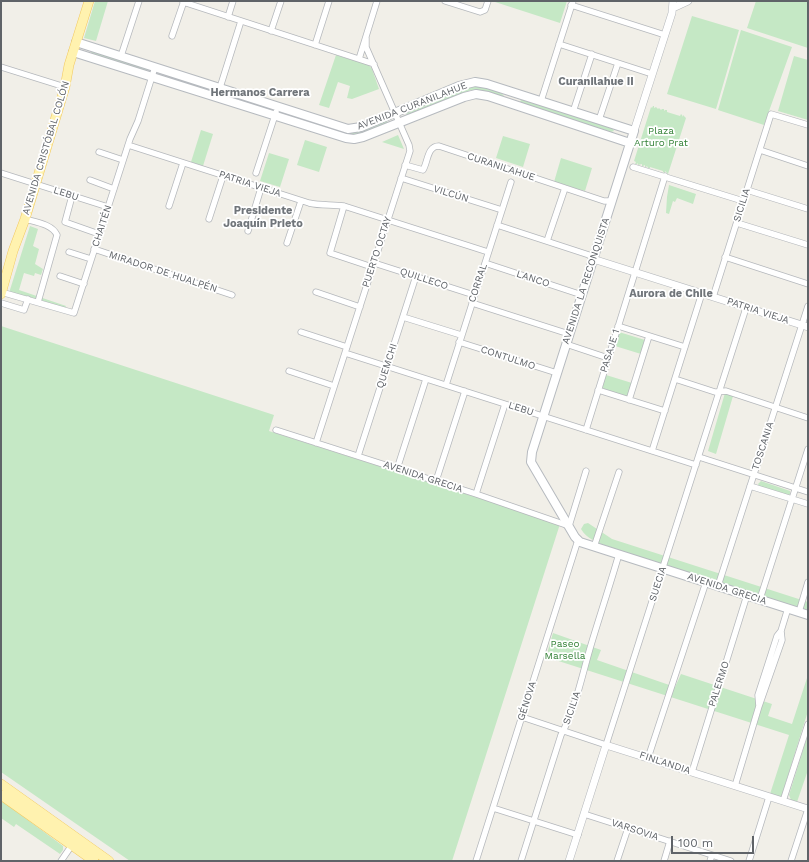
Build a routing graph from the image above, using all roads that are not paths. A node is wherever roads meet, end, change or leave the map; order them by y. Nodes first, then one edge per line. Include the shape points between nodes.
1 (89, 1) edge
2 (139, 1) edge
3 (233, 1) edge
4 (281, 1) edge
5 (328, 1) edge
6 (377, 1) edge
7 (446, 1) edge
8 (488, 1) edge
9 (688, 1) edge
10 (183, 2) edge
11 (572, 3) edge
12 (675, 6) edge
13 (228, 17) junction
14 (242, 21) junction
15 (271, 31) junction
16 (665, 35) junction
17 (172, 36) dead end
18 (366, 38) junction
19 (76, 42) junction
20 (559, 44) junction
21 (315, 45) junction
22 (73, 52) junction
23 (592, 54) junction
24 (121, 56) junction
25 (359, 59) junction
26 (618, 63) junction
27 (374, 64) junction
28 (1, 67) edge
29 (155, 67) junction
30 (652, 74) junction
31 (152, 77) junction
32 (65, 87) junction
33 (220, 88) junction
34 (519, 94) junction
35 (217, 97) junction
36 (541, 101) junction
37 (515, 105) junction
38 (277, 106) junction
39 (573, 112) junction
40 (395, 113) junction
41 (274, 116) junction
42 (599, 120) junction
43 (399, 123) junction
44 (808, 125) edge
45 (634, 131) junction
46 (630, 143) junction
47 (128, 145) junction
48 (760, 150) junction
49 (99, 152) dead end
50 (123, 160) junction
51 (183, 163) junction
52 (405, 165) junction
53 (808, 166) edge
54 (633, 167) dead end
55 (1, 173) edge
56 (256, 174) dead end
57 (223, 176) junction
58 (664, 176) junction
59 (401, 178) junction
60 (90, 180) dead end
61 (511, 182) dead end
62 (35, 183) junction
63 (261, 188) junction
64 (565, 188) junction
65 (114, 189) junction
66 (747, 190) junction
67 (72, 196) junction
68 (301, 201) junction
69 (743, 201) junction
70 (612, 202) junction
71 (170, 206) dead end
72 (344, 206) junction
73 (108, 207) junction
74 (808, 209) edge
75 (502, 210) junction
76 (25, 219) junction
77 (209, 219) dead end
78 (388, 220) junction
79 (736, 222) junction
80 (497, 225) junction
81 (248, 231) dead end
82 (100, 234) junction
83 (547, 241) junction
84 (288, 243) dead end
85 (808, 245) edge
86 (94, 249) junction
87 (69, 252) dead end
88 (488, 252) junction
89 (726, 257) junction
90 (92, 259) junction
91 (593, 259) junction
92 (485, 263) junction
93 (373, 265) junction
94 (635, 272) junction
95 (60, 276) dead end
96 (416, 276) junction
97 (84, 284) junction
98 (808, 284) edge
99 (316, 292) dead end
100 (1, 293) edge
101 (702, 293) junction
102 (232, 295) dead end
103 (474, 295) junction
104 (582, 295) junction
105 (713, 297) junction
106 (28, 299) junction
107 (1, 302) edge
108 (38, 302) junction
109 (472, 303) junction
110 (360, 306) junction
111 (808, 306) edge
112 (746, 308) junction
113 (403, 317) junction
114 (618, 326) junction
115 (805, 326) edge
116 (302, 332) dead end
117 (569, 334) junction
118 (462, 336) junction
119 (649, 336) junction
120 (459, 342) junction
121 (566, 344) junction
122 (685, 347) junction
123 (346, 350) junction
124 (608, 358) junction
125 (387, 366) junction
126 (289, 372) dead end
127 (557, 373) junction
128 (426, 379) junction
129 (675, 379) junction
130 (446, 385) junction
131 (334, 386) junction
132 (598, 390) junction
133 (465, 391) junction
134 (720, 391) junction
135 (629, 400) junction
136 (505, 404) junction
137 (776, 407) junction
138 (665, 411) junction
139 (543, 416) junction
140 (808, 418) edge
141 (276, 430) dead end
142 (586, 430) junction
143 (316, 443) junction
144 (808, 448) edge
145 (652, 451) junction
146 (358, 456) junction
147 (699, 457) junction
148 (696, 465) junction
149 (397, 469) junction
150 (586, 471) dead end
151 (619, 472) dead end
152 (754, 474) junction
153 (436, 481) junction
154 (750, 486) junction
155 (795, 488) junction
156 (808, 492) edge
157 (476, 494) junction
158 (792, 499) junction
159 (808, 504) edge
160 (569, 526) junction
161 (578, 540) junction
162 (594, 546) junction
163 (619, 554) junction
164 (663, 568) junction
165 (706, 582) junction
166 (808, 582) edge
167 (718, 586) junction
168 (747, 595) junction
169 (760, 599) junction
170 (788, 608) junction
171 (799, 612) junction
172 (808, 615) edge
173 (522, 717) junction
174 (808, 724) edge
175 (564, 731) junction
176 (606, 745) junction
177 (648, 758) junction
178 (692, 772) junction
179 (1, 784) edge
180 (735, 786) junction
181 (1, 795) edge
182 (769, 797) junction
183 (783, 801) junction
184 (493, 808) junction
185 (808, 809) edge
186 (584, 814) junction
187 (534, 821) junction
188 (628, 828) junction
189 (578, 835) junction
190 (670, 841) junction
191 (72, 846) junction
192 (711, 858) edge
193 (61, 861) edge
194 (94, 861) edge
195 (109, 861) edge
196 (476, 861) edge
197 (521, 861) edge
198 (569, 861) edge
199 (617, 861) edge
200 (664, 861) edge
201 (731, 861) edge
202 (749, 861) edge
203 (791, 861) edge

1 - 19 main road, AVENIDA CRISTÓBAL COLÓN
2 - 24 street
3 - 13 street
4 - 15 street
5 - 21 street
6 - 18 street
7 - 8 street via 479,12 485,10
9 - 12 street
10 - 13 street
10 - 17 street
11 - 16 street
11 - 20 street
12 - 16 street, AVENIDA LA RECONQUISTA
13 - 14 street
14 - 15 street
14 - 33 street
15 - 21 street
16 - 30 street, AVENIDA LA RECONQUISTA
18 - 25 street
18 - 27 street, PUERTO OCTAY via 366,45
19 - 22 main road, AVENIDA CRISTÓBAL COLÓN
19 - 24 main road, AVENIDA CURANILAHUE
20 - 23 street
20 - 36 street
21 - 25 street
22 - 31 main road, AVENIDA CURANILAHUE
22 - 32 main road, AVENIDA CRISTÓBAL COLÓN
23 - 26 street
23 - 39 street
24 - 29 main road, AVENIDA CURANILAHUE
25 - 27 street
26 - 30 street
26 - 42 street
27 - 40 street, PUERTO OCTAY
28 - 32 street
29 - 31 street, CHAITÉN
29 - 33 main road, AVENIDA CURANILAHUE
30 - 45 street, AVENIDA LA RECONQUISTA
31 - 35 main road, AVENIDA CURANILAHUE
31 - 47 street, CHAITÉN
32 - 62 main road, AVENIDA CRISTÓBAL COLÓN
33 - 35 street
33 - 38 main road, AVENIDA CURANILAHUE
34 - 36 main road, AVENIDA CURANILAHUE
34 - 37 main road
34 - 40 main road, AVENIDA CURANILAHUE via 471,82
35 - 41 main road, AVENIDA CURANILAHUE
36 - 39 main road, AVENIDA CURANILAHUE
37 - 43 main road, AVENIDA CURANILAHUE via 484,95 472,95
37 - 46 main road, AVENIDA CURANILAHUE
38 - 40 main road, AVENIDA CURANILAHUE via 351,129
38 - 41 street
39 - 42 main road, AVENIDA CURANILAHUE
40 - 43 street, PUERTO OCTAY
41 - 43 main road, AVENIDA CURANILAHUE via 350,139 363,137
41 - 56 street
42 - 45 main road, AVENIDA CURANILAHUE
43 - 52 street, PUERTO OCTAY via 410,148
44 - 48 street, SICILIA via 771,114
45 - 46 main road, AVENIDA LA RECONQUISTA
46 - 70 main road, AVENIDA LA RECONQUISTA
47 - 50 street, CHAITÉN
47 - 51 street, PATRIA VIEJA
48 - 53 street
48 - 66 street, SICILIA
49 - 50 street
50 - 65 street, CHAITÉN
51 - 57 street, PATRIA VIEJA
51 - 71 street
52 - 59 street, PUERTO OCTAY
52 - 64 street, CURANILAHUE via 423,170 431,150 440,146
54 - 58 street
55 - 62 street, LEBU
57 - 63 street, PATRIA VIEJA
57 - 77 street
58 - 69 street
58 - 94 street
59 - 75 street, VILCÚN
59 - 78 street, PUERTO OCTAY
60 - 65 street
61 - 75 street, CORRAL
62 - 67 street, LEBU
62 - 76 main road, AVENIDA CRISTÓBAL COLÓN
63 - 68 street, PATRIA VIEJA
63 - 81 street
64 - 70 street, CURANILAHUE
64 - 83 street
65 - 73 street, CHAITÉN
66 - 69 street, SICILIA
66 - 74 street
67 - 73 street, LEBU
67 - 82 street via 65,222
68 - 72 street, PATRIA VIEJA
68 - 84 street
69 - 79 street, SICILIA
70 - 91 main road, AVENIDA LA RECONQUISTA
72 - 78 street, PATRIA VIEJA
72 - 93 street, QUILLECO via 330,253
73 - 82 street, CHAITÉN
75 - 80 street, CORRAL
76 - 100 main road, AVENIDA CRISTÓBAL COLÓN
76 - 108 street via 48,226 55,230 57,235
78 - 88 street, PATRIA VIEJA
78 - 93 street, PUERTO OCTAY
79 - 85 street
79 - 89 street, SICILIA
80 - 83 street
80 - 88 street, CORRAL
82 - 86 street, CHAITÉN
83 - 91 street via 589,254
86 - 90 street, CHAITÉN
86 - 102 street, MIRADOR DE HUALPÉN
87 - 90 street
88 - 92 street, CORRAL
89 - 98 street
89 - 105 street, SICILIA
90 - 97 street, CHAITÉN
91 - 94 street, PATRIA VIEJA
91 - 104 main road, AVENIDA LA RECONQUISTA
92 - 103 street, CORRAL
92 - 104 street, LANCO
93 - 96 street, QUILLECO
93 - 110 street, PUERTO OCTAY
94 - 101 street, PATRIA VIEJA
94 - 114 street, PASAJE 1
95 - 97 street
96 - 103 street, QUILLECO
96 - 113 street, QUEMCHI
97 - 108 street, CHAITÉN via 74,313
99 - 110 street
100 - 106 street, CHAITÉN
101 - 105 street, PATRIA VIEJA
101 - 122 street
103 - 109 street, CORRAL
104 - 117 main road, AVENIDA LA RECONQUISTA
105 - 112 street, PATRIA VIEJA
106 - 107 street via 24,310
106 - 108 street, CHAITÉN
109 - 117 street
109 - 118 street, CORRAL
110 - 123 street, PUERTO OCTAY
111 - 115 street, TOSCANIA
112 - 115 street, PATRIA VIEJA
112 - 134 street, SUECIA
113 - 118 street
113 - 125 street, QUEMCHI
114 - 119 street
114 - 124 street, PASAJE 1
115 - 137 street, TOSCANIA
116 - 123 street, LEBU
117 - 121 main road, AVENIDA LA RECONQUISTA
118 - 120 street, CORRAL
119 - 122 street
119 - 135 street
120 - 127 street, CONTULMO
120 - 130 street, CORRAL
121 - 124 street
121 - 127 main road, AVENIDA LA RECONQUISTA
122 - 129 street
123 - 125 street, LEBU
123 - 131 street, PUERTO OCTAY
124 - 132 street, PASAJE 1
125 - 128 street, LEBU
125 - 146 street, QUEMCHI
126 - 131 street
127 - 139 main road, AVENIDA LA RECONQUISTA
128 - 130 street, LEBU
128 - 149 street
129 - 134 street via 715,392
129 - 138 street
130 - 133 street, LEBU
131 - 143 street, PUERTO OCTAY
132 - 135 street
132 - 142 street, PASAJE 1
133 - 136 street, LEBU
133 - 153 street
134 - 137 street
134 - 147 street, SUECIA
135 - 138 street
136 - 139 street, LEBU
136 - 157 street
137 - 140 street
137 - 152 street, TOSCANIA
138 - 145 street
139 - 142 street, LEBU
139 - 160 main road, AVENIDA LA RECONQUISTA via 531,459
141 - 143 street, AVENIDA GRECIA
142 - 145 street, LEBU
143 - 146 street, AVENIDA GRECIA
144 - 155 street
145 - 148 street, LEBU
146 - 149 street, AVENIDA GRECIA
147 - 148 street, SUECIA
147 - 152 street
148 - 164 street, SUECIA
149 - 153 street, AVENIDA GRECIA
150 - 160 street
151 - 162 street
152 - 154 street, TOSCANIA
152 - 155 street
153 - 157 street, AVENIDA GRECIA
154 - 158 street
154 - 167 street, TOSCANIA
155 - 156 street
155 - 158 street
157 - 160 street, AVENIDA GRECIA
158 - 159 street
158 - 169 street
160 - 161 main road, AVENIDA LA RECONQUISTA
161 - 162 main road, AVENIDA GRECIA
161 - 173 street, GÉNOVA
162 - 163 main road, AVENIDA GRECIA
163 - 164 main road, AVENIDA GRECIA
163 - 175 street, SICILIA
164 - 165 main road, AVENIDA GRECIA
164 - 176 street, SUECIA
165 - 167 main road, AVENIDA GRECIA
165 - 177 street
166 - 171 street
167 - 168 main road, AVENIDA GRECIA
168 - 169 main road, AVENIDA GRECIA
168 - 178 street, PALERMO
169 - 170 main road, AVENIDA GRECIA
170 - 171 main road, AVENIDA GRECIA
170 - 180 street via 781,631 782,640
171 - 172 main road, AVENIDA GRECIA
173 - 175 street, FINLANDIA
173 - 184 street, GÉNOVA
174 - 183 street
175 - 176 street, FINLANDIA
175 - 187 street, SICILIA
176 - 177 street, FINLANDIA
176 - 186 street, SUECIA
177 - 178 street, FINLANDIA
178 - 180 street, FINLANDIA
179 - 195 main road
180 - 182 street, FINLANDIA
181 - 191 main road
182 - 183 street, FINLANDIA
182 - 202 street
183 - 185 street, FINLANDIA
184 - 187 street
184 - 196 street, GÉNOVA
185 - 203 street
186 - 188 street, VARSOVIA
186 - 189 street, SUECIA
187 - 189 street
187 - 197 street, SICILIA
188 - 190 street, VARSOVIA
188 - 199 street
189 - 198 street, SUECIA
190 - 192 street, VARSOVIA
190 - 200 street
191 - 193 street
191 - 194 main road
192 - 201 street, VARSOVIA

